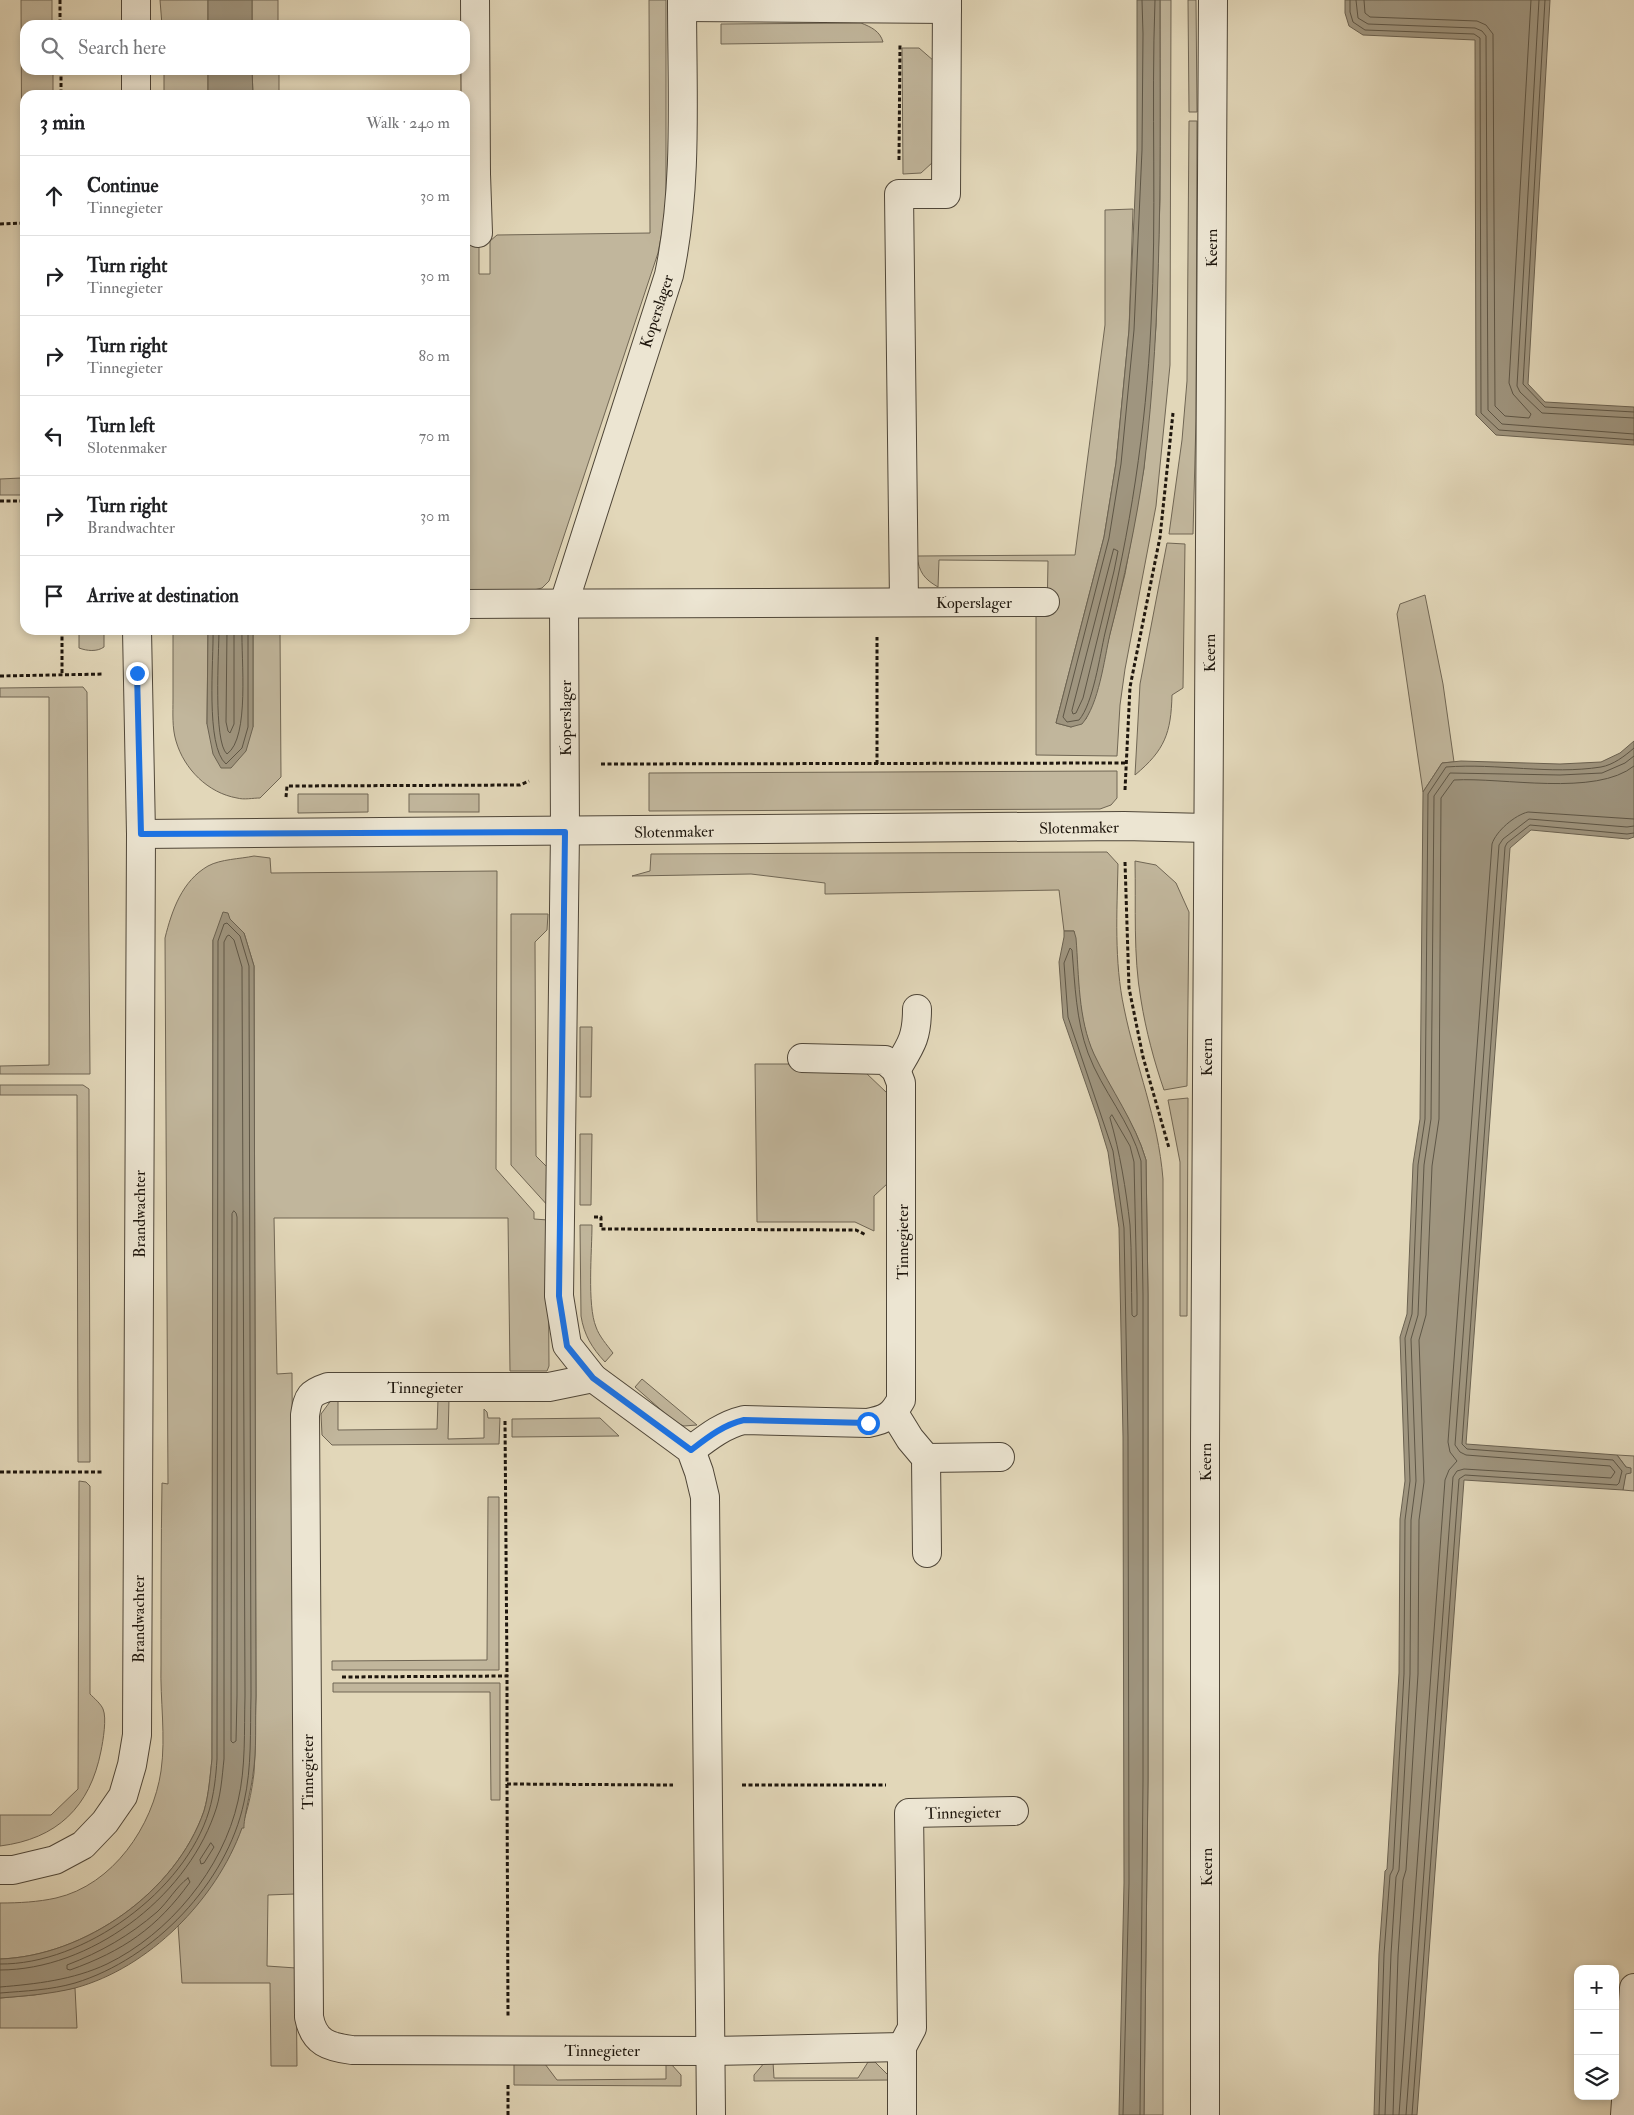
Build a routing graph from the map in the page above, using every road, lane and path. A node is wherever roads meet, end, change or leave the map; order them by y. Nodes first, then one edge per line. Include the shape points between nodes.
1 (60, 0) edge
2 (136, 0) edge
3 (475, 0) edge
4 (1213, 0) edge
5 (682, 4) edge
6 (947, 5) edge
7 (900, 8) junction
8 (60, 20) edge
9 (136, 20) edge
10 (61, 75) edge
11 (136, 75) edge
12 (61, 90) edge
13 (136, 90) edge
14 (471, 174) edge
15 (899, 194) junction
16 (20, 223) edge
17 (0, 224) edge
18 (478, 233) dead end
19 (1173, 411) dead end
20 (0, 501) edge
21 (20, 501) edge
22 (877, 602) junction
23 (904, 602) junction
24 (1045, 602) dead end
25 (564, 603) junction
26 (470, 604) edge
27 (62, 635) edge
28 (137, 635) edge
29 (137, 673) junction
30 (62, 675) junction
31 (0, 676) edge
32 (565, 764) junction
33 (877, 764) junction
34 (1125, 764) junction
35 (1124, 826) junction
36 (1207, 828) junction
37 (565, 832) junction
38 (286, 833) junction
39 (141, 834) junction
40 (917, 1009) dead end
41 (802, 1058) dead end
42 (896, 1070) junction
43 (1170, 1154) dead end
44 (560, 1216) junction
45 (902, 1253) junction
46 (593, 1378) junction
47 (488, 1387) junction
48 (894, 1413) junction
49 (691, 1450) junction
50 (1000, 1457) dead end
51 (926, 1458) junction
52 (0, 1472) edge
53 (138, 1472) junction
54 (927, 1553) dead end
55 (507, 1676) junction
56 (307, 1678) junction
57 (506, 1784) junction
58 (708, 1785) junction
59 (1014, 1811) dead end
60 (909, 1813) junction
61 (0, 1870) edge
62 (1634, 1988) edge
63 (902, 2047) junction
64 (508, 2050) junction
65 (711, 2051) junction
66 (508, 2115) edge
67 (711, 2115) edge
68 (902, 2115) edge
69 (1205, 2115) edge
70 (1625, 2115) edge

1 - 8 path
2 - 9 street
3 - 14 street
4 - 36 street, Keern
5 - 7 street, Koperslager
5 - 25 street, Koperslager via 681,190 676,239 668,275
6 - 7 street, Koperslager
6 - 15 street, Koperslager via 946,194
7 - 15 path
10 - 12 path
11 - 13 street
14 - 18 street
15 - 23 street
16 - 17 path
19 - 34 path via 1160,537 1130,687
20 - 21 path
22 - 23 street, Koperslager
22 - 25 street, Koperslager
22 - 33 path
23 - 24 street, Koperslager
25 - 26 street, Koperslager
25 - 32 street, Koperslager
27 - 30 path
28 - 29 street, Brandwachter
29 - 30 path
29 - 39 street, Brandwachter
30 - 31 path
32 - 33 path
32 - 37 street, Koperslager
32 - 38 path via 539,763 533,779 520,785 287,786
33 - 34 path
34 - 35 path
35 - 36 street, Slotenmaker
35 - 37 street, Slotenmaker
35 - 43 path via 1129,988 1143,1057
36 - 69 street, Keern
37 - 38 street, Slotenmaker
37 - 44 street
38 - 39 street, Slotenmaker
39 - 53 street, Brandwachter
40 - 42 street via 914,1040
41 - 42 street via 885,1060
42 - 45 street, Tinnegieter via 901,1083
44 - 45 path via 601,1217 601,1229 856,1230
44 - 46 street via 559,1296 567,1346
45 - 48 street, Tinnegieter via 903,1383 902,1400
46 - 47 street, Tinnegieter via 549,1387
46 - 49 street
47 - 55 path via 505,1413
47 - 56 street, Tinnegieter via 328,1387 313,1392 305,1415
48 - 49 street via 868,1423 744,1420 729,1424
48 - 51 street
49 - 58 street via 705,1497
50 - 51 street
51 - 54 street
52 - 53 path
53 - 61 street, Brandwachter via 137,1735 123,1796 83,1845 55,1860
55 - 56 path
55 - 57 path
56 - 64 street, Tinnegieter via 311,2029 319,2040 335,2048 352,2050
57 - 58 path
57 - 64 path
58 - 60 path via 909,1785
58 - 65 street
59 - 60 street, Tinnegieter
60 - 63 street, Tinnegieter via 912,2028
62 - 70 street
63 - 65 street, Tinnegieter
63 - 68 street, Tinnegieter
64 - 65 street, Tinnegieter
64 - 66 path
65 - 67 street

